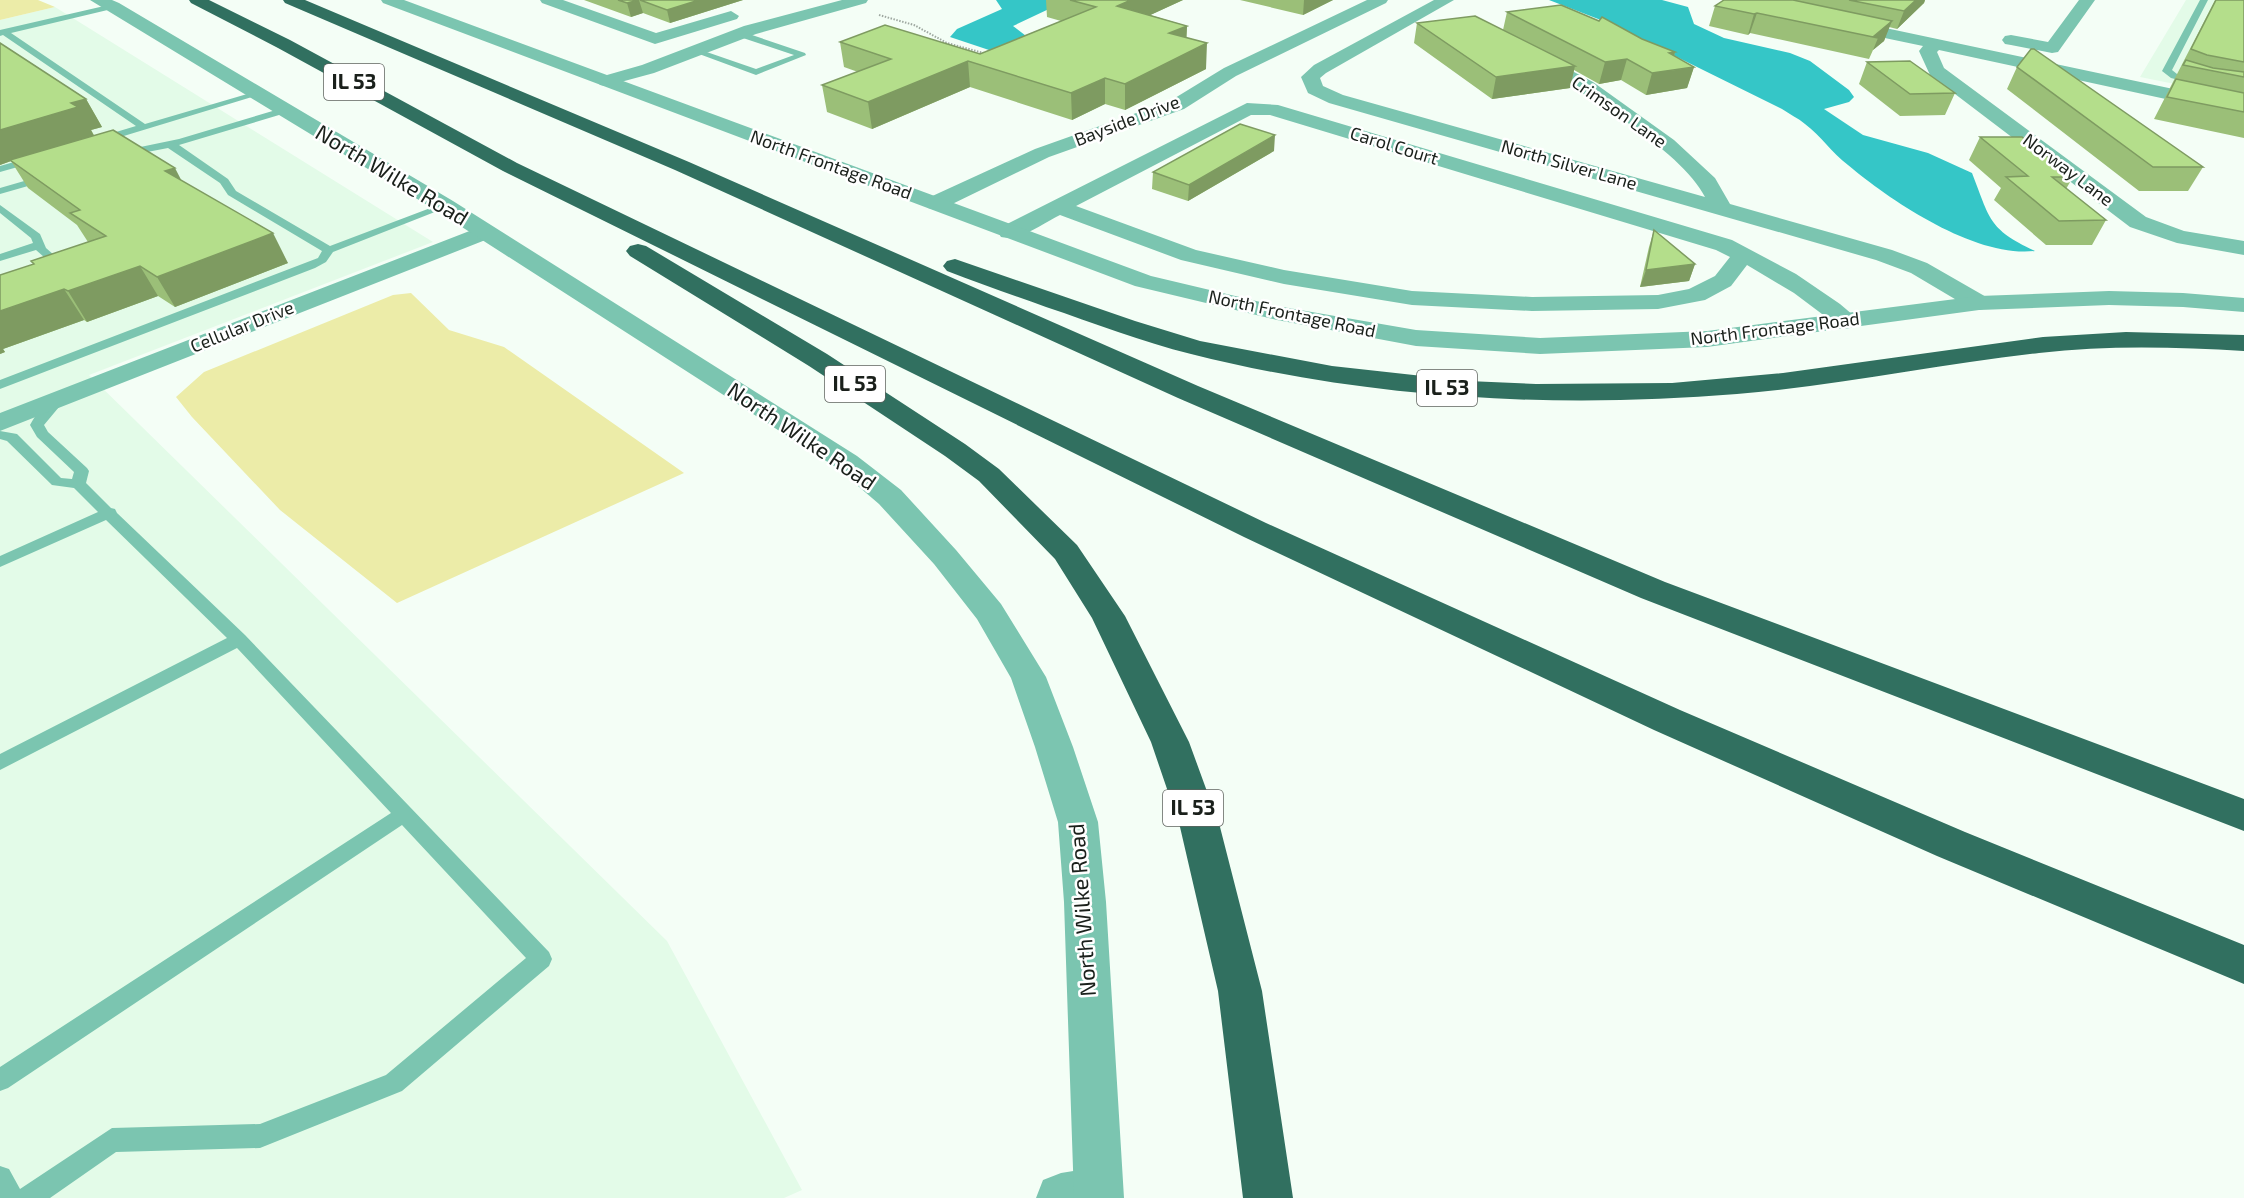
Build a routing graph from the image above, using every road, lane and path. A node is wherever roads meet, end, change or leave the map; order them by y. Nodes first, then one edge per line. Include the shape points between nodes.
1 (197, 0) edge
2 (291, 0) edge
3 (389, 0) edge
4 (548, 0) edge
5 (1380, 0) edge
6 (2088, 0) edge
7 (2204, 0) edge
8 (852, 2) edge
9 (105, 3) edge
10 (1442, 8) edge
11 (751, 10) dead end
12 (1832, 22) edge
13 (2, 32) edge
14 (740, 34) junction
15 (1995, 37) dead end
16 (1936, 43) junction
17 (1517, 48) edge
18 (695, 51) junction
19 (994, 56) edge
20 (606, 81) junction
21 (2210, 84) edge
22 (257, 94) junction
23 (286, 110) junction
24 (2244, 110) edge
25 (144, 127) junction
26 (88, 143) edge
27 (170, 144) junction
28 (44, 156) edge
29 (111, 157) edge
30 (682, 166) junction
31 (510, 167) junction
32 (0, 169) edge
33 (56, 174) edge
34 (0, 191) edge
35 (936, 203) junction
36 (445, 206) junction
37 (1057, 207) junction
38 (0, 208) edge
39 (1721, 208) junction
40 (485, 232) junction
41 (1009, 232) junction
42 (39, 245) junction
43 (2244, 248) edge
44 (329, 250) junction
45 (1744, 254) junction
46 (0, 258) edge
47 (41, 276) edge
48 (1979, 303) junction
49 (2244, 305) edge
50 (1847, 321) junction
51 (2244, 343) edge
52 (0, 385) edge
53 (57, 401) junction
54 (0, 423) edge
55 (0, 435) edge
56 (54, 445) junction
57 (30, 455) junction
58 (78, 483) junction
59 (110, 512) junction
60 (0, 562) edge
61 (239, 639) junction
62 (0, 763) edge
63 (404, 814) junction
64 (2244, 815) edge
65 (2244, 965) edge
66 (0, 1080) edge
67 (0, 1178) edge
68 (1086, 1196) edge
69 (11, 1198) edge
70 (28, 1198) edge
71 (1268, 1198) edge

1 - 31 highway, IL 53
2 - 30 highway, IL 53
3 - 20 street, North Frontage Road
4 - 11 street via 655,39
5 - 35 street, Bayside Drive via 1230,72 1177,105 1042,153
6 - 15 street via 2052,48
7 - 21 lane via 2168,71 2174,76
8 - 14 street
8 - 19 path via 914,25 947,43
9 - 13 lane
9 - 22 street, North Wilke Road
10 - 39 street, North Silver Lane via 1320,69 1311,78 1315,89 1336,99
12 - 16 street
13 - 25 lane
14 - 18 street
14 - 18 lane via 802,55 756,72
16 - 24 street
16 - 43 street, Norway Lane via 1928,51 1936,71 2138,222 2189,241
17 - 39 street, Crimson Lane via 1586,86 1667,144 1708,182
18 - 20 street
20 - 35 street, North Frontage Road
22 - 23 street, North Wilke Road
22 - 25 lane
23 - 27 lane
23 - 36 street, North Wilke Road
25 - 26 lane
27 - 29 lane
27 - 44 lane via 224,181 232,193
28 - 32 lane
30 - 51 highway, IL 53 via 811,206 969,272 1196,348 1367,380 1463,390 1660,391 1743,386 2085,341
30 - 64 highway via 1188,392 1653,590
31 - 65 highway via 1066,440 1500,644 1951,844
31 - 71 highway, IL 53 via 956,450 989,475 1066,552 1108,616 1165,732 1200,827 1240,991
33 - 34 lane
35 - 41 street, North Frontage Road
36 - 40 street, North Wilke Road
36 - 44 lane
37 - 41 street, Carol Court
37 - 45 street via 1189,255 1284,277 1412,298 1532,304 1658,302 1696,295 1723,281
37 - 45 street, Carol Court via 1247,109 1271,109
38 - 42 lane via 36,236
39 - 48 street, North Silver Lane via 1884,255 1919,268
40 - 53 street, Cellular Drive
40 - 68 street, North Wilke Road via 847,462 891,497 989,612 1028,677 1078,822 1085,902
41 - 50 street, North Frontage Road via 1143,281 1276,314 1416,338 1540,346 1707,339
42 - 46 lane
42 - 47 lane via 58,266
44 - 52 lane via 311,266
45 - 50 street, Carol Court via 1798,284
48 - 49 street, North Frontage Road via 2109,298
48 - 50 street, North Frontage Road
53 - 54 street, Cellular Drive
53 - 56 lane via 37,425
55 - 57 lane via 12,437
56 - 57 lane
56 - 58 lane via 82,471
57 - 58 lane via 57,482
58 - 59 lane
59 - 60 lane
59 - 61 lane
61 - 62 lane
61 - 63 lane
63 - 66 lane
63 - 70 lane via 541,959 394,1083 260,1136 112,1140
67 - 69 lane

